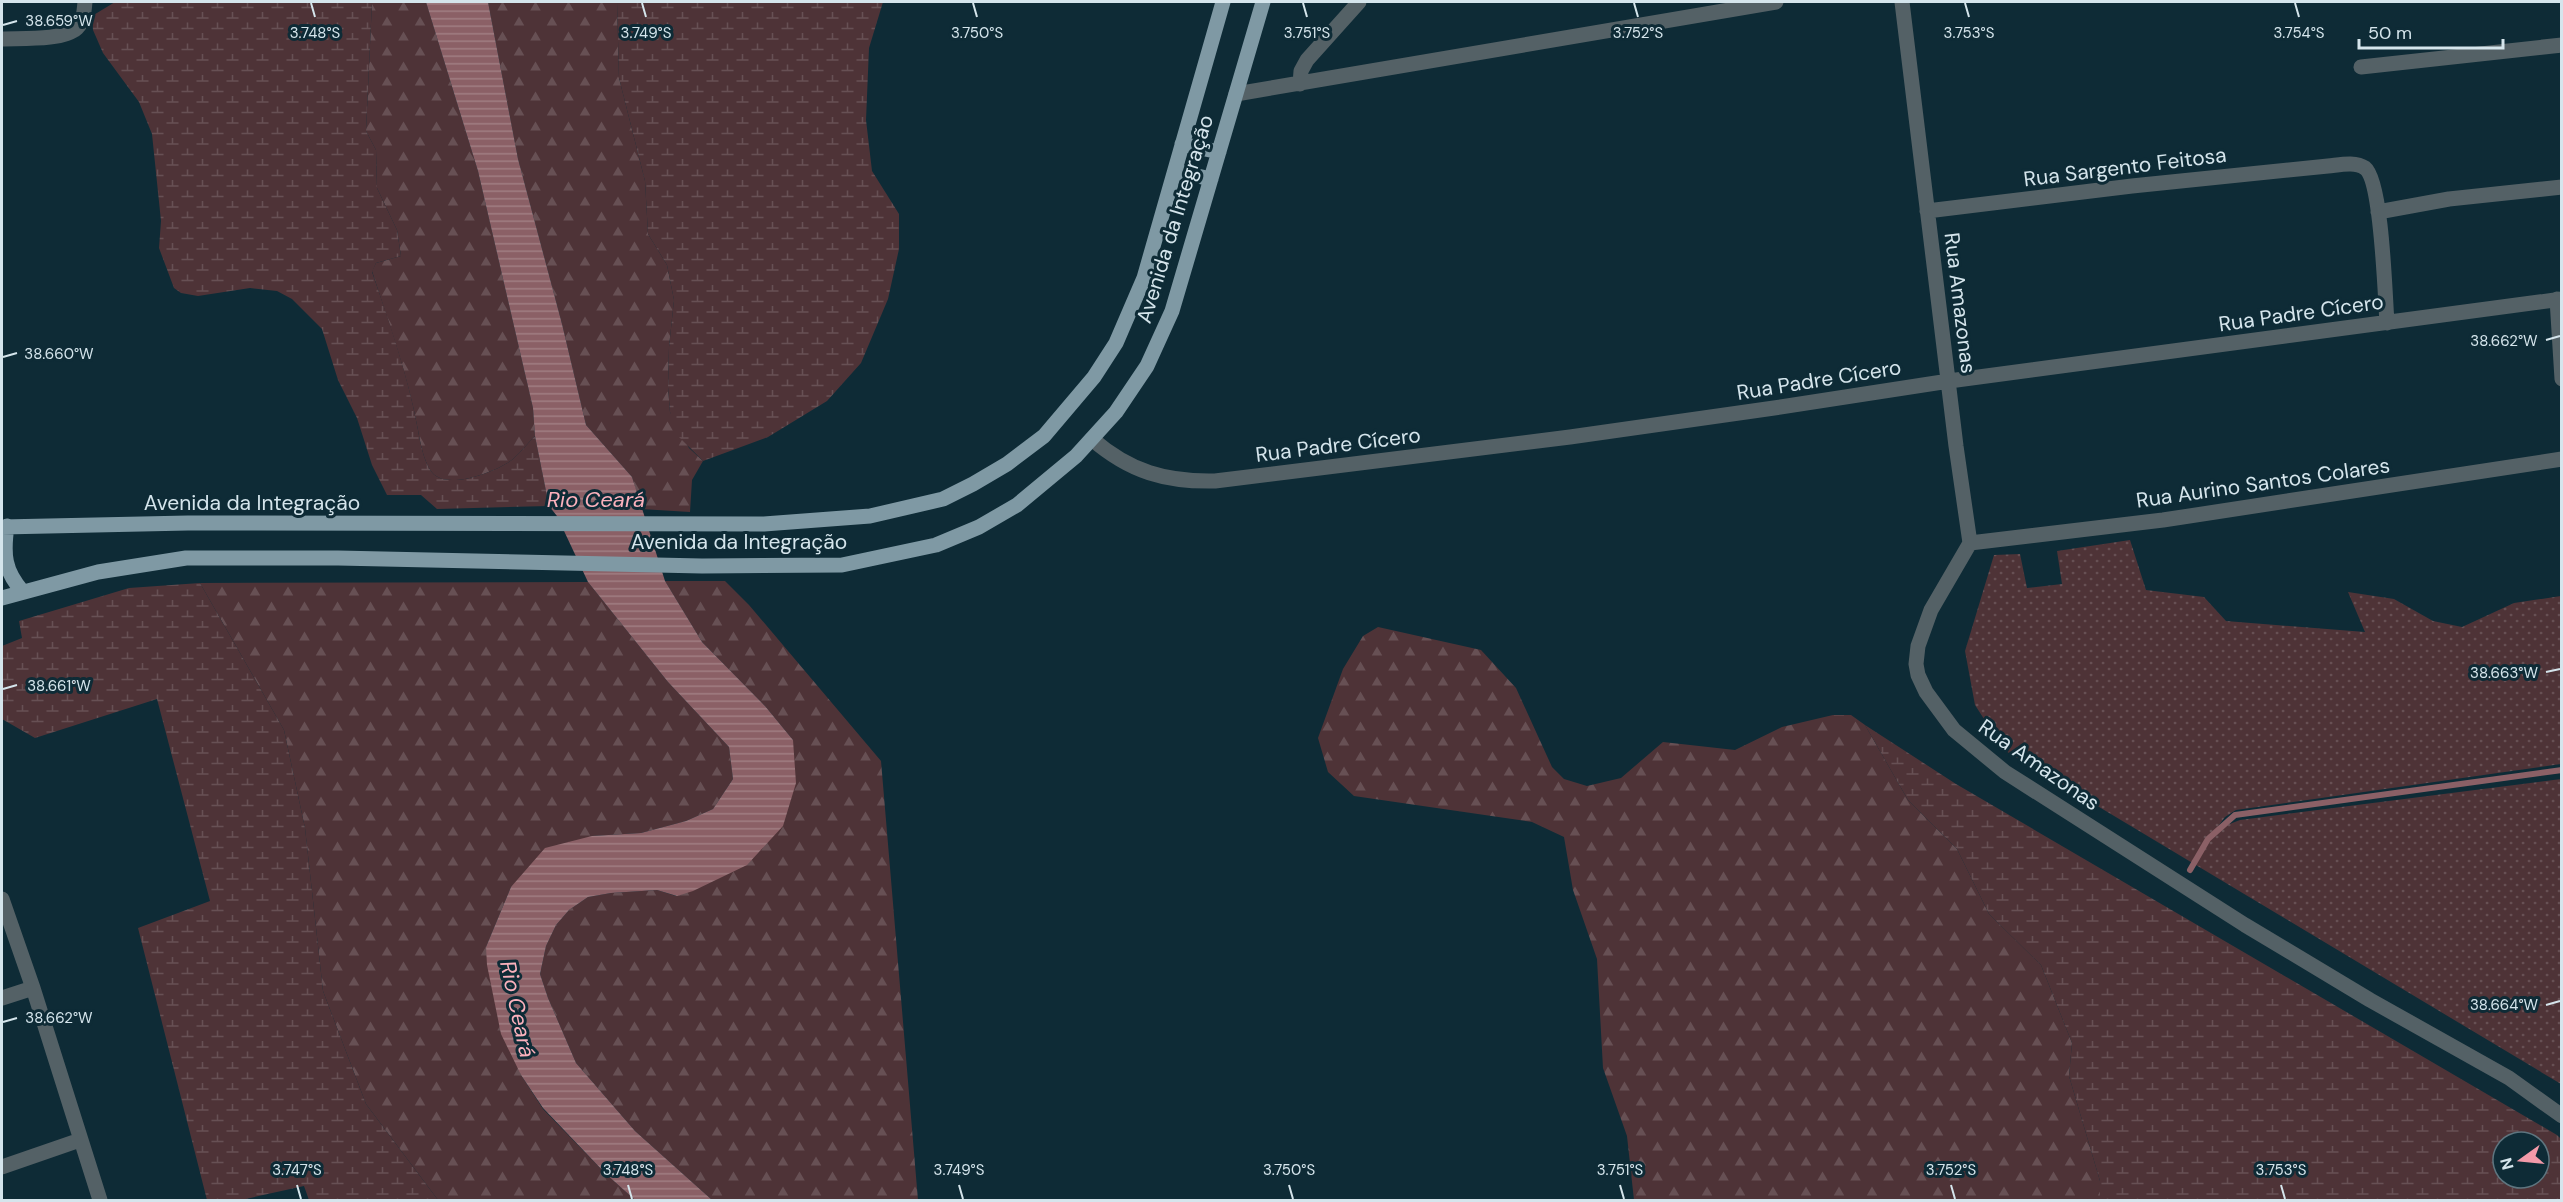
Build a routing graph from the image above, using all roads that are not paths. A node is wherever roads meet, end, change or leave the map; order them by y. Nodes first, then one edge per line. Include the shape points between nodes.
1 (85, 2) edge
2 (1223, 2) edge
3 (1263, 2) edge
4 (1359, 2) edge
5 (1776, 2) edge
6 (1902, 2) edge
7 (2, 39) edge
8 (2562, 45) edge
9 (2361, 67) dead end
10 (1300, 84) junction
11 (1236, 94) junction
12 (1182, 144) junction
13 (1219, 152) junction
14 (1175, 171) junction
15 (1211, 179) junction
16 (2562, 187) edge
17 (1927, 212) junction
18 (2378, 212) junction
19 (2559, 299) edge
20 (2387, 323) junction
21 (2562, 379) edge
22 (1949, 381) junction
23 (1092, 439) junction
24 (2562, 459) edge
25 (4, 527) edge
26 (1970, 543) junction
27 (23, 592) junction
28 (2, 598) edge
29 (2, 900) edge
30 (33, 988) junction
31 (2, 998) edge
32 (2562, 1116) edge
33 (80, 1140) junction
34 (2, 1167) edge
35 (100, 1200) edge

1 - 7 street via 84,16 77,28 66,35
2 - 12 main road, Avenida da Integração
3 - 11 main road, Avenida da Integração
4 - 10 street via 1307,60
5 - 10 street
6 - 17 street, Rua Amazonas
8 - 9 street
10 - 11 street
11 - 13 main road, Avenida da Integração
12 - 13 main road
12 - 14 main road, Avenida da Integração
13 - 15 main road, Avenida da Integração
14 - 15 main road
14 - 25 main road, Avenida da Integração via 1144,278 1116,343 1094,377 1044,436 1007,464 943,499 879,514 820,521
15 - 23 main road, Avenida da Integração via 1172,311 1151,357 1116,412
16 - 18 street
17 - 18 street, Rua Sargento Feitosa via 2350,164 2367,170
17 - 22 street, Rua Amazonas
18 - 20 street
19 - 20 street, Rua Padre Cícero
19 - 21 street
20 - 22 street, Rua Padre Cícero
22 - 23 street, Rua Padre Cícero via 1570,437 1215,481 1188,482 1142,471
22 - 26 street, Rua Amazonas
23 - 27 main road, Avenida da Integração via 1017,505 979,527 936,545 842,565 186,558 98,572
24 - 26 street, Rua Aurino Santos Colares via 2163,520
25 - 27 main road via 6,563 12,580
26 - 32 street, Rua Amazonas via 1931,610 1916,664 1926,692 1954,730 2005,772 2245,926 2509,1078
27 - 28 main road, Avenida da Integração
29 - 30 street
30 - 31 street
30 - 33 street
33 - 34 street
33 - 35 street

